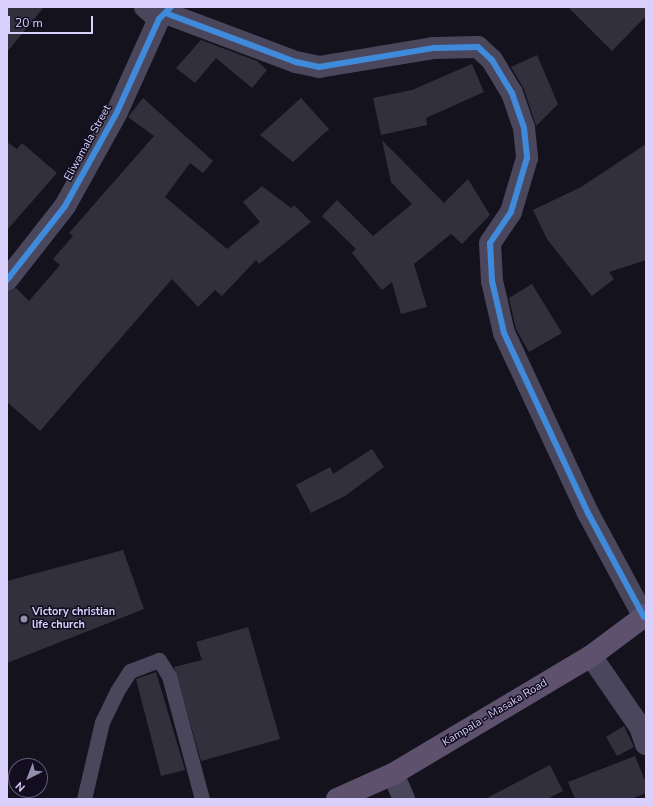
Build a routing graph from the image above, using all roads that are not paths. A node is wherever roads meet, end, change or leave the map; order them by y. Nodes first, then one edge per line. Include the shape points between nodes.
1 (161, 12) edge
2 (7, 280) edge
3 (645, 616) edge
4 (591, 656) junction
5 (646, 744) edge
6 (393, 774) junction
7 (84, 799) edge
8 (202, 799) edge
9 (338, 799) edge
10 (404, 799) edge

1 - 2 street, Eliwamala Street via 117,112 65,206
1 - 3 street via 296,62 319,67 434,48 478,47 492,60 512,93 524,128 527,158 511,212 490,243 492,281 504,333 588,513
3 - 4 main road, Kampala - Masaka Road
4 - 5 street via 640,727
4 - 6 main road, Kampala - Masaka Road
6 - 9 main road, Kampala - Masaka Road
6 - 10 street
7 - 8 lane via 102,722 117,692 130,671 159,660 169,676

